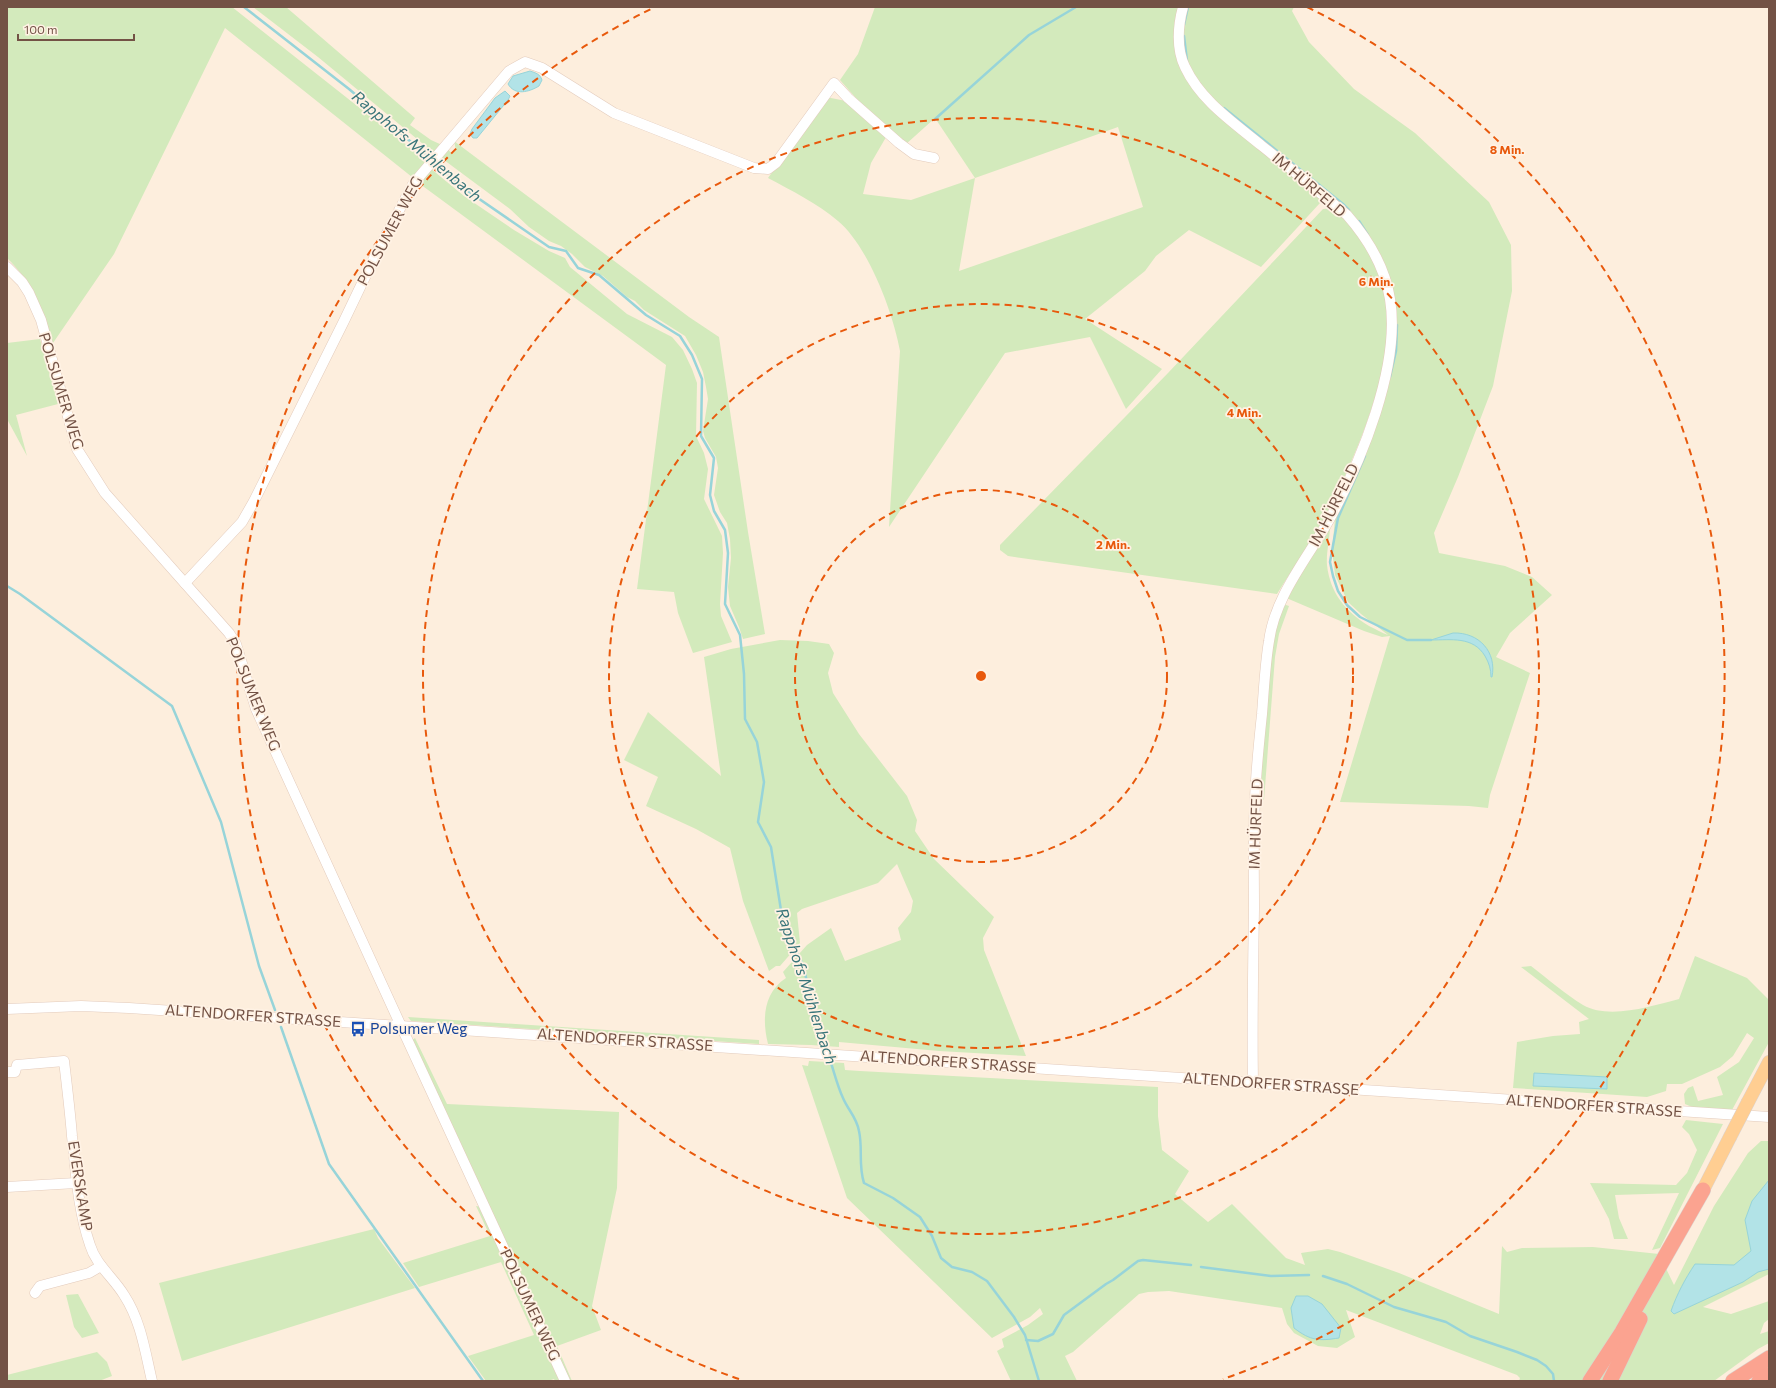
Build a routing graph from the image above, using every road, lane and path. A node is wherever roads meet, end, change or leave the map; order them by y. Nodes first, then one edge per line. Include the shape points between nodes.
1 (1183, 7) edge
2 (934, 158) dead end
3 (7, 267) edge
4 (185, 583) junction
5 (7, 1009) edge
6 (401, 1026) junction
7 (1769, 1062) edge
8 (7, 1072) edge
9 (1253, 1082) junction
10 (1769, 1117) edge
11 (76, 1183) junction
12 (7, 1187) edge
13 (1703, 1190) junction
14 (101, 1266) junction
15 (35, 1293) dead end
16 (1769, 1358) edge
17 (1769, 1375) edge
18 (152, 1381) edge
19 (566, 1381) edge
20 (1590, 1381) edge
21 (1610, 1381) edge
22 (1733, 1381) edge
23 (1759, 1381) edge

1 - 9 street, IM HÜRFELD via 1179,43 1184,65 1197,88 1216,108 1347,215 1372,249 1383,273 1390,297 1393,324 1384,381 1364,445 1330,519 1282,598 1272,622 1255,800
2 - 4 street, POLSUMER WEG via 914,154 899,143 834,83 776,163 768,168 754,168 614,113 542,68 525,62 509,71 413,184 242,522
3 - 4 street, POLSUMER WEG via 22,282 41,320 77,449 105,493
4 - 6 street, POLSUMER WEG via 236,644 256,708
5 - 6 street, ALTENDORFER STRASSE via 81,1006 129,1008
6 - 9 street, ALTENDORFER STRASSE
6 - 19 street, POLSUMER WEG
7 - 13 main road, bridge
8 - 11 street, EVERSKAMP via 15,1072 17,1065 64,1061
9 - 10 street, ALTENDORFER STRASSE
11 - 12 street
11 - 14 street, EVERSKAMP via 82,1220 90,1247
13 - 20 highway via 1622,1332
13 - 21 highway
14 - 15 street via 89,1273 40,1286
14 - 18 street, EVERSKAMP via 123,1293 134,1312
16 - 22 highway
17 - 23 highway

